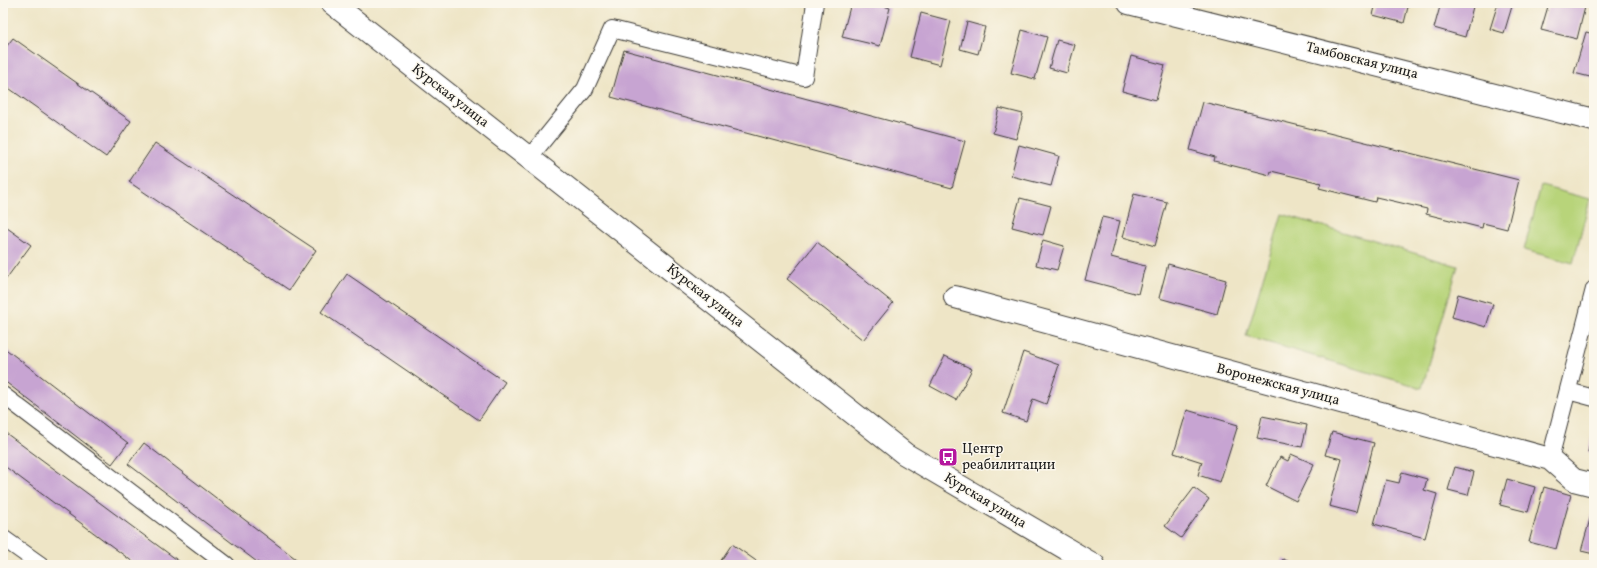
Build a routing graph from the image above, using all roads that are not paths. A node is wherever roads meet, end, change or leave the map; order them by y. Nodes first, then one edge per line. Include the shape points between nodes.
1 (332, 3) edge
2 (815, 3) edge
3 (1129, 3) edge
4 (1594, 120) edge
5 (529, 158) junction
6 (955, 297) dead end
7 (1593, 298) edge
8 (1568, 391) junction
9 (3, 394) edge
10 (1594, 398) edge
11 (1550, 459) junction
12 (1594, 485) edge
13 (3, 538) edge
14 (41, 565) edge
15 (227, 565) edge
16 (1094, 565) edge

1 - 5 street, Курская улица
2 - 5 lane via 804,77 612,29 585,89
3 - 4 street, Тамбовская улица
5 - 16 street, Курская улица via 905,454
6 - 11 street, Воронежская улица
7 - 8 lane
8 - 10 lane
8 - 11 lane
9 - 15 lane
11 - 12 street, Воронежская улица via 1574,480
13 - 14 lane

